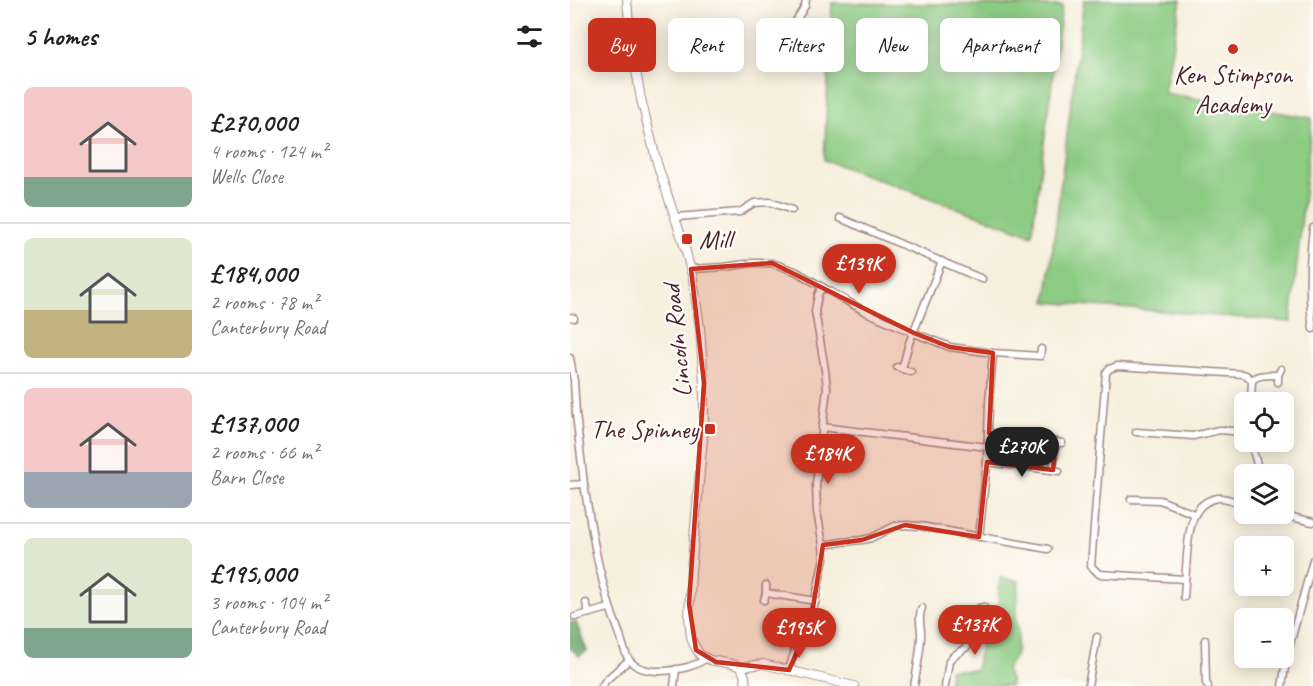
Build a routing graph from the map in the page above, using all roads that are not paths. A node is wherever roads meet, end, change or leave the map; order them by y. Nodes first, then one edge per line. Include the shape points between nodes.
1 (627, 0) edge
2 (806, 0) edge
3 (798, 18) edge
4 (792, 210) dead end
5 (676, 217) junction
6 (840, 218) dead end
7 (1313, 228) edge
8 (942, 261) junction
9 (691, 269) junction
10 (982, 279) dead end
11 (822, 287) junction
12 (1313, 329) edge
13 (914, 333) junction
14 (993, 352) junction
15 (570, 358) edge
16 (1040, 364) dead end
17 (911, 372) dead end
18 (1279, 375) dead end
19 (1252, 380) junction
20 (1251, 392) edge
21 (573, 414) edge
22 (1146, 424) dead end
23 (822, 427) junction
24 (1234, 431) edge
25 (1136, 432) dead end
26 (989, 433) junction
27 (1145, 433) junction
28 (988, 447) junction
29 (987, 462) junction
30 (584, 484) junction
31 (570, 485) edge
32 (1131, 499) dead end
33 (1234, 501) edge
34 (1194, 514) junction
35 (1294, 518) edge
36 (1313, 522) edge
37 (979, 537) junction
38 (823, 545) junction
39 (1048, 549) dead end
40 (1313, 560) edge
41 (1185, 579) junction
42 (765, 593) dead end
43 (1185, 597) dead end
44 (816, 601) junction
45 (586, 603) dead end
46 (981, 605) dead end
47 (609, 608) junction
48 (922, 608) dead end
49 (589, 613) junction
50 (575, 617) dead end
51 (1097, 636) dead end
52 (1205, 640) dead end
53 (705, 659) junction
54 (629, 660) junction
55 (741, 667) junction
56 (676, 669) junction
57 (789, 670) junction
58 (602, 686) edge
59 (674, 686) edge
60 (746, 686) edge
61 (854, 686) edge
62 (914, 686) edge
63 (945, 686) edge
64 (1088, 686) edge
65 (1208, 686) edge
66 (1282, 686) edge

1 - 5 street, Lincoln Road via 641,99
2 - 3 street
4 - 5 street via 770,202 754,203 740,212
5 - 9 street, Lincoln Road
6 - 8 street
7 - 12 street via 1308,281
8 - 10 street
8 - 13 street
9 - 11 street via 772,263
9 - 53 street, Lincoln Road via 700,328 704,427 689,618 693,643
11 - 13 street
11 - 23 street via 815,311 826,388
13 - 14 street via 950,347
13 - 17 street via 899,368
14 - 16 street via 1041,352
14 - 26 street
15 - 21 street
18 - 19 street
19 - 20 street
19 - 41 street via 1243,374 1117,366 1106,373 1091,566 1099,574
21 - 30 street
22 - 27 street
23 - 28 street
23 - 38 street via 816,484
24 - 27 street via 1193,436
25 - 27 street
26 - 28 street
26 - 29 street via 1059,443 1056,470
28 - 29 street
29 - 37 street
30 - 31 street
30 - 47 street
32 - 34 street via 1160,500
33 - 34 street via 1219,498 1204,504
34 - 41 street via 1189,528
35 - 36 street
37 - 38 street via 905,525 871,538
37 - 39 street
38 - 44 street
40 - 66 street
41 - 43 street
42 - 44 street
44 - 57 street
45 - 49 street
46 - 63 street via 969,645 949,661
47 - 49 street
47 - 54 street
48 - 62 street
49 - 50 street
51 - 64 street
52 - 65 street
53 - 55 street
53 - 56 street
54 - 56 street via 645,670
54 - 58 street
55 - 57 street via 763,664
55 - 60 street
56 - 59 street
57 - 61 street

